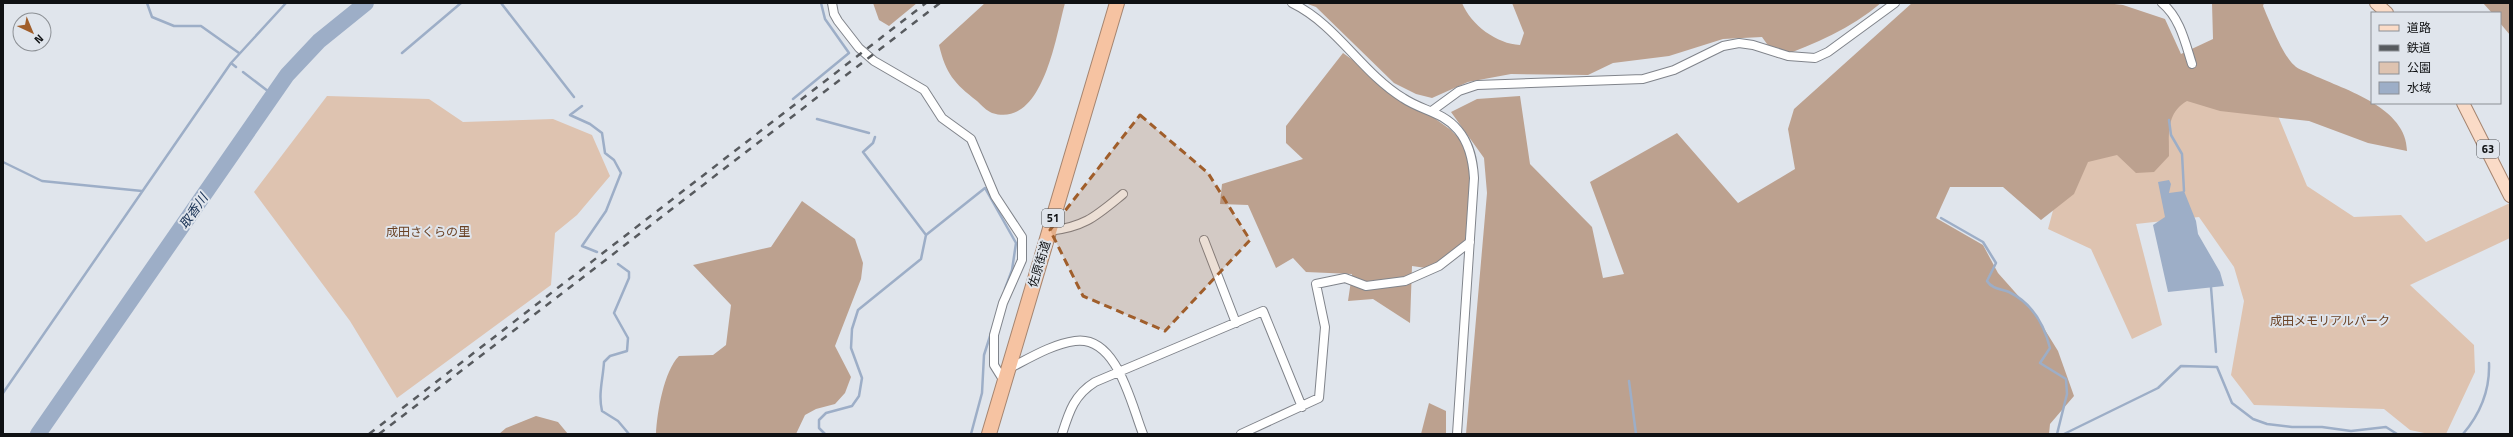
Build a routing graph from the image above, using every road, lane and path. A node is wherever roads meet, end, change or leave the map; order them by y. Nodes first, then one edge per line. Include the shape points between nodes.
1 (832, 3) edge
2 (1117, 3) edge
3 (1292, 3) edge
4 (1896, 3) edge
5 (2162, 3) edge
6 (2376, 3) edge
7 (2386, 12) edge
8 (2192, 64) dead end
9 (2464, 104) edge
10 (1433, 110) junction
11 (1123, 194) dead end
12 (2510, 196) edge
13 (1049, 231) junction
14 (1204, 240) dead end
15 (1470, 242) junction
16 (1236, 323) junction
17 (1118, 372) junction
18 (1006, 375) junction
19 (1302, 407) junction
20 (989, 434) edge
21 (1062, 434) edge
22 (1143, 434) edge
23 (1241, 434) edge
24 (1457, 434) edge

1 - 18 street via 838,21 859,48 874,61 924,90 942,118 971,139 995,196 1022,237 1022,260 1003,303 994,335 994,365
2 - 13 highway, 佐原街道 / 51
3 - 10 street via 1318,18 1382,83 1414,104
4 - 10 street via 1828,52 1815,58 1788,56 1739,43 1723,46 1674,70 1643,79 1477,85 1459,91
5 - 8 street via 2173,14 2179,26
6 - 7 main road
9 - 12 main road, 63
10 - 15 street via 1458,129 1470,149 1474,178
11 - 13 street via 1088,222
13 - 18 highway, 佐原街道 / 51
14 - 16 street
15 - 19 street via 1439,266 1405,281 1366,286 1345,278 1316,284 1325,327 1320,398
15 - 24 street
16 - 17 street
16 - 19 street via 1263,312
17 - 18 street via 1105,349 1084,340 1074,341 1040,354
17 - 21 street via 1095,382 1079,395 1069,410
17 - 22 street
18 - 20 highway, 佐原街道 / 51
19 - 23 street

